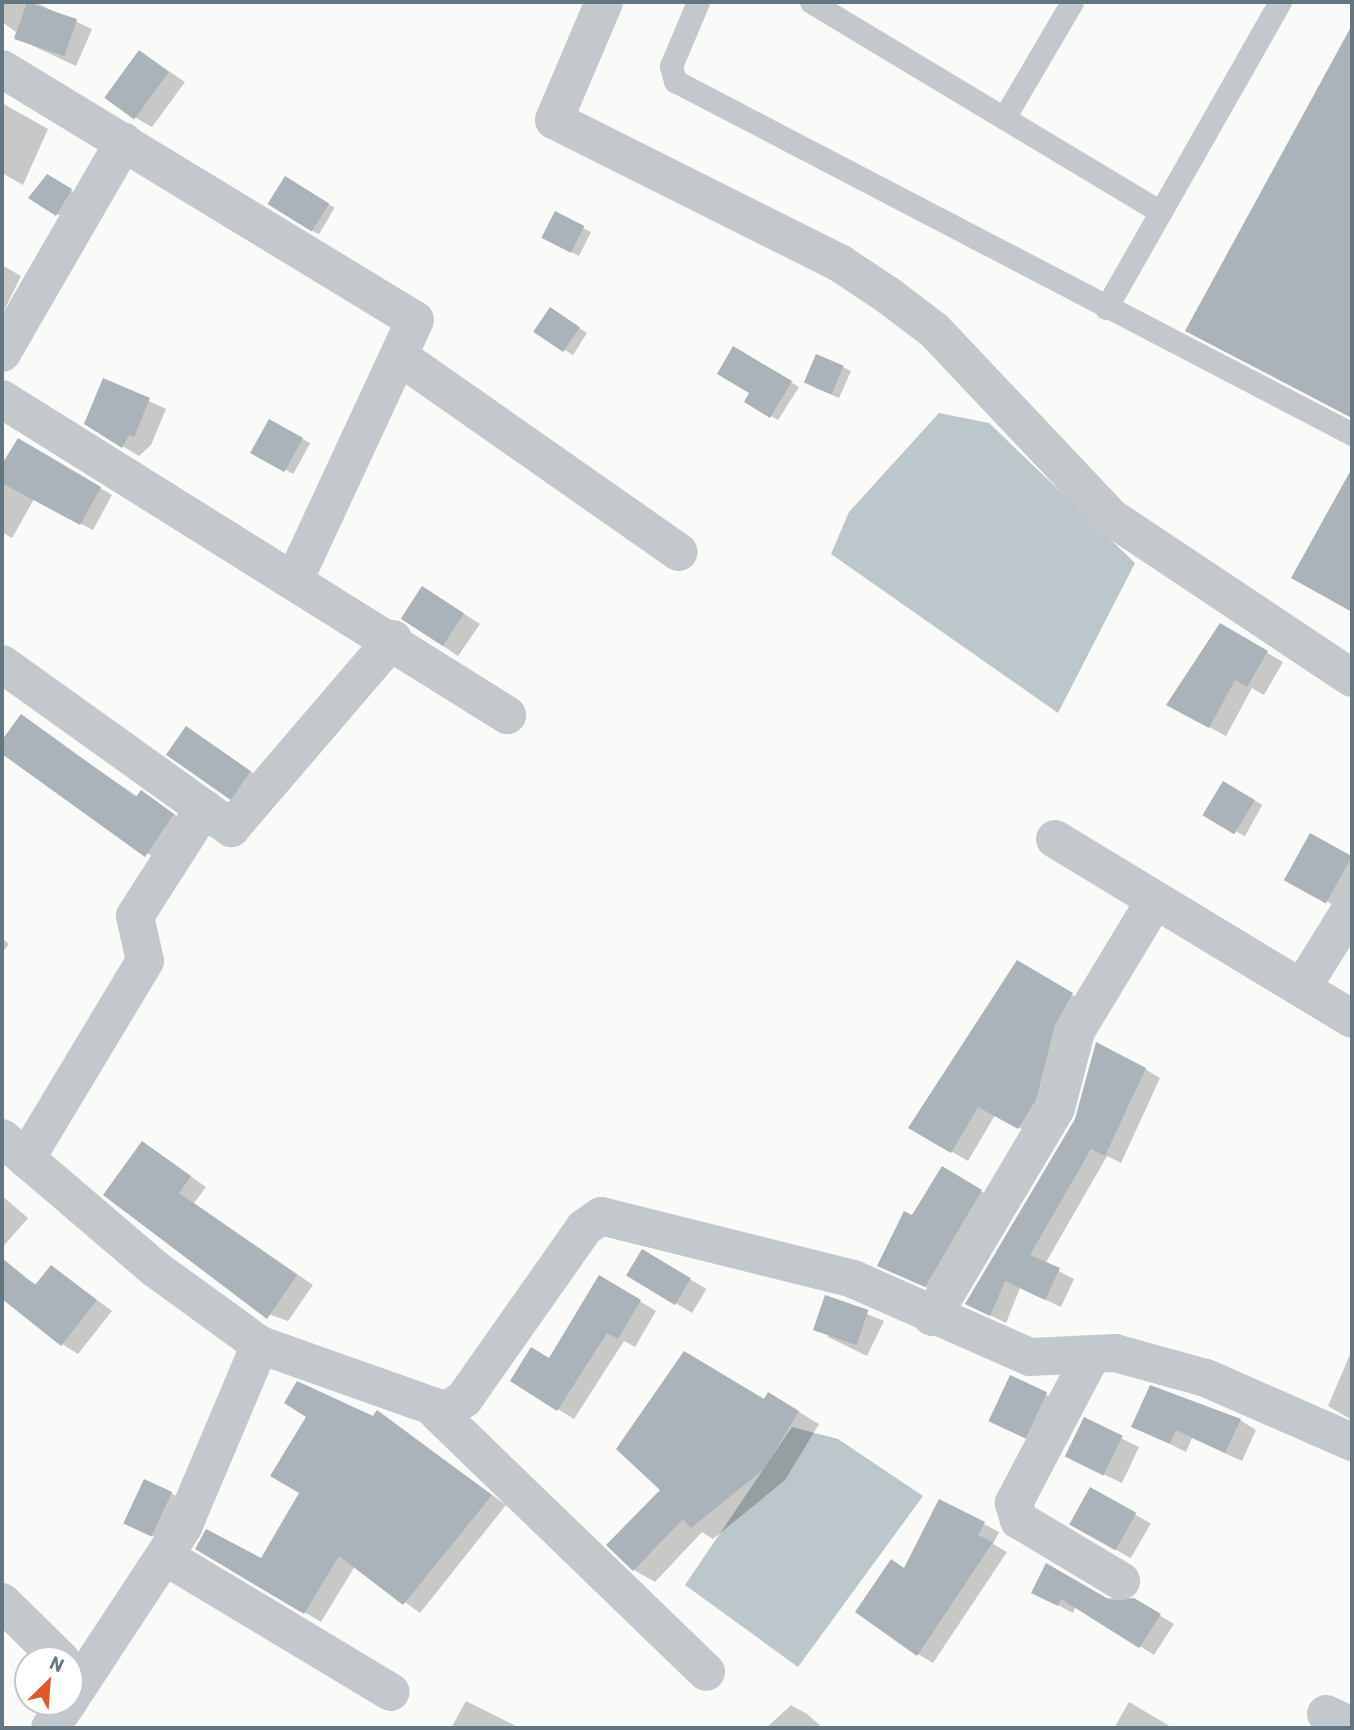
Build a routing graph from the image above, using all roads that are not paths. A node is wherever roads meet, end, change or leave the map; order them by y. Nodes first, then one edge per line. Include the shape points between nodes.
1 (604, 2) edge
2 (698, 2) edge
3 (811, 2) edge
4 (1072, 2) edge
5 (1280, 2) edge
6 (2, 69) edge
7 (1004, 118) junction
8 (124, 142) junction
9 (1161, 212) junction
10 (1106, 308) junction
11 (2, 353) edge
12 (400, 357) junction
13 (2, 399) edge
14 (1352, 434) edge
15 (679, 552) dead end
16 (295, 578) junction
17 (393, 639) junction
18 (2, 664) edge
19 (1352, 678) edge
20 (507, 715) dead end
21 (204, 808) junction
22 (1055, 839) dead end
23 (1155, 900) junction
24 (1352, 907) edge
25 (1301, 988) junction
26 (1352, 1019) edge
27 (14, 1148) edge
28 (932, 1317) junction
29 (260, 1345) junction
30 (1090, 1358) junction
31 (437, 1412) junction
32 (1352, 1442) edge
33 (166, 1557) junction
34 (1121, 1581) dead end
35 (2, 1602) edge
36 (32, 1646) edge
37 (706, 1672) dead end
38 (84, 1674) edge
39 (391, 1692) dead end

1 - 19 street via 555,120 841,264 889,296 933,330 1112,518
2 - 10 lane via 671,66 675,80
3 - 7 lane
4 - 7 lane
5 - 9 lane
6 - 8 street
7 - 9 lane
8 - 11 street
8 - 12 street via 408,313 415,320
9 - 10 lane
10 - 14 lane
12 - 15 street
12 - 16 street
13 - 16 street
16 - 17 street
17 - 20 street
17 - 21 street via 235,828
18 - 21 street
21 - 27 street via 135,916 145,961
22 - 23 street
23 - 25 street
23 - 28 street via 1076,1031 1056,1108
24 - 25 street
25 - 26 street
27 - 29 street via 154,1268
28 - 30 street via 1030,1357
28 - 31 street via 853,1279 601,1216 584,1228 464,1399
29 - 31 street
29 - 33 street
30 - 32 street via 1115,1353 1206,1378
30 - 34 street via 1014,1503 1019,1520
31 - 37 street
33 - 38 street
33 - 39 street
35 - 36 street

